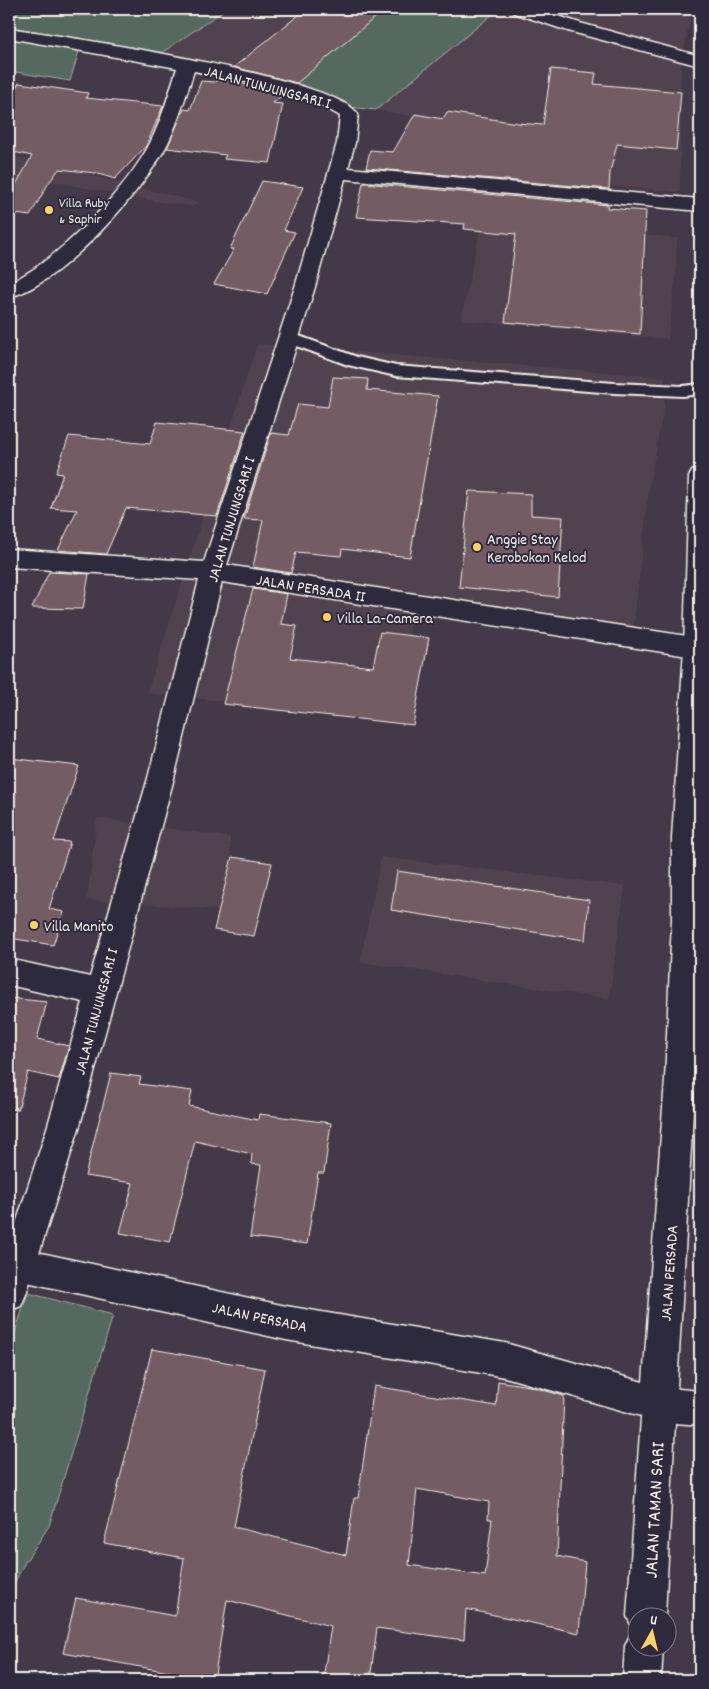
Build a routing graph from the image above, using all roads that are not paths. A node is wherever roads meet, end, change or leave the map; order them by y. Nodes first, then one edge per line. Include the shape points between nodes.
1 (520, 9) edge
2 (9, 33) edge
3 (700, 61) edge
4 (187, 65) junction
5 (337, 173) junction
6 (700, 205) edge
7 (9, 290) edge
8 (288, 337) junction
9 (700, 389) edge
10 (700, 477) edge
11 (9, 558) edge
12 (213, 572) junction
13 (699, 648) edge
14 (9, 972) edge
15 (100, 992) junction
16 (690, 1081) edge
17 (12, 1274) edge
18 (659, 1404) junction
19 (700, 1408) edge
20 (647, 1606) edge
21 (643, 1656) edge
22 (642, 1680) edge

1 - 3 street
2 - 4 street, JALAN TUNJUNGSARI I
4 - 5 street, JALAN TUNJUNGSARI I via 305,93 344,108 349,114 349,128
4 - 7 street via 162,136 132,186 51,265
5 - 6 street
5 - 8 street, JALAN TUNJUNGSARI I
8 - 9 lane via 353,361 396,372 614,388
8 - 12 street, JALAN TUNJUNGSARI I
10 - 13 street, JALAN PERSADA
11 - 12 street, JALAN PERSADA II
12 - 13 street, JALAN PERSADA II
12 - 15 street, JALAN TUNJUNGSARI I via 161,778
13 - 16 street, JALAN PERSADA via 686,838
14 - 15 street
15 - 17 street, JALAN TUNJUNGSARI I via 64,1125
16 - 18 street, JALAN PERSADA
17 - 18 street, JALAN PERSADA via 505,1360
18 - 19 street
18 - 20 street, JALAN TAMAN SARI
21 - 22 street

